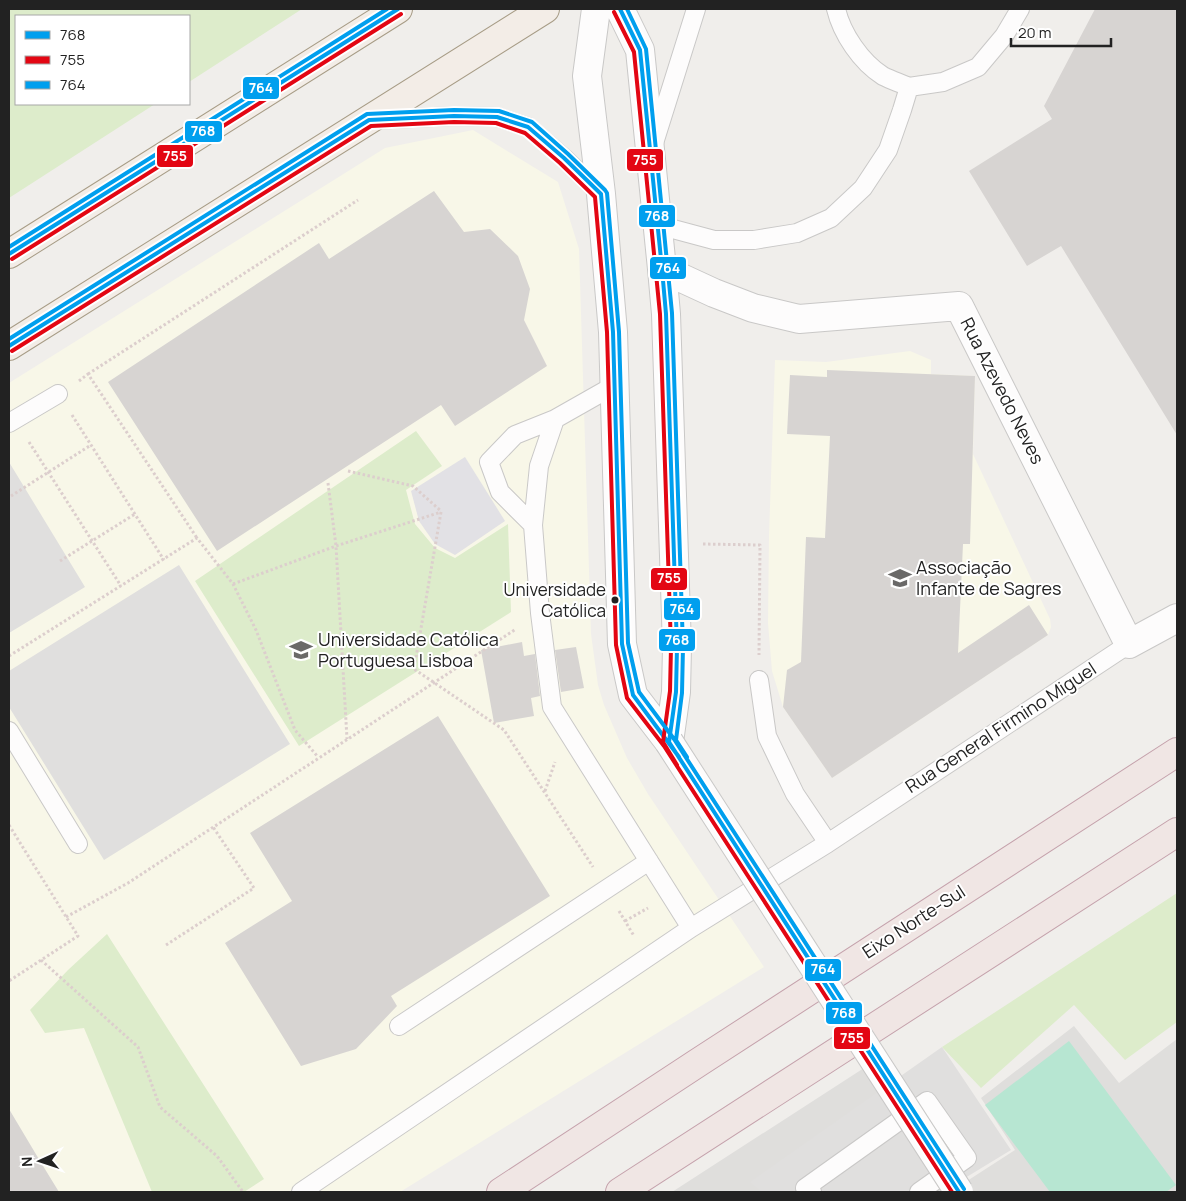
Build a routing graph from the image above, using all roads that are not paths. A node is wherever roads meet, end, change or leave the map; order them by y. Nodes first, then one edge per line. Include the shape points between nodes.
1 (398, 9) edge
2 (545, 9) edge
3 (596, 9) edge
4 (620, 9) edge
5 (696, 9) edge
6 (836, 9) edge
7 (1020, 9) edge
8 (908, 87) junction
9 (368, 120) junction
10 (651, 153) junction
11 (601, 194) junction
12 (658, 225) junction
13 (9, 254) edge
14 (662, 269) junction
15 (9, 346) edge
16 (615, 385) junction
17 (58, 394) road end
18 (555, 419) junction
19 (12, 421) edge
20 (533, 525) junction
21 (1177, 618) edge
22 (1129, 644) junction
23 (759, 680) road end
24 (9, 731) edge
25 (669, 742) junction
26 (1177, 752) edge
27 (1177, 832) edge
28 (828, 843) junction
29 (78, 844) dead end
30 (649, 860) junction
31 (691, 928) junction
32 (399, 1026) dead end
33 (656, 1169) junction
34 (808, 1190) edge
35 (301, 1192) edge
36 (501, 1192) edge
37 (620, 1192) edge
38 (627, 1192) edge
39 (919, 1192) edge
40 (959, 1192) edge

1 - 13 main road
2 - 9 main road
3 - 11 street via 587,76
4 - 10 street via 640,50
5 - 10 lane
6 - 8 lane via 839,23 862,58 882,75
7 - 8 lane via 1004,36 978,67 943,82
8 - 12 lane via 888,150 863,188 831,218 797,233 754,240 714,240
9 - 11 lane via 497,117 528,127
9 - 15 main road
10 - 12 street
11 - 16 street
12 - 14 street
14 - 22 street, Rua Azevedo Neves via 753,308 800,319 959,306
14 - 25 street via 676,648 676,692
16 - 18 lane
16 - 25 street via 622,644 633,695
17 - 19 lane
18 - 20 lane via 539,466
18 - 20 lane via 515,435 489,462 500,492
20 - 30 lane via 552,707
21 - 22 street, Rua General Firmino Miguel
22 - 28 lane, Rua General Firmino Miguel
23 - 28 lane via 767,736 795,794
24 - 29 lane
25 - 40 street, bridge
26 - 36 highway, Eixo Norte-Sul
27 - 33 highway
28 - 31 lane, Rua General Firmino Miguel
30 - 31 lane
30 - 32 lane
31 - 35 lane, Rua General Firmino Miguel
33 - 37 highway
33 - 38 highway
34 - 39 lane via 927,1101 967,1158

